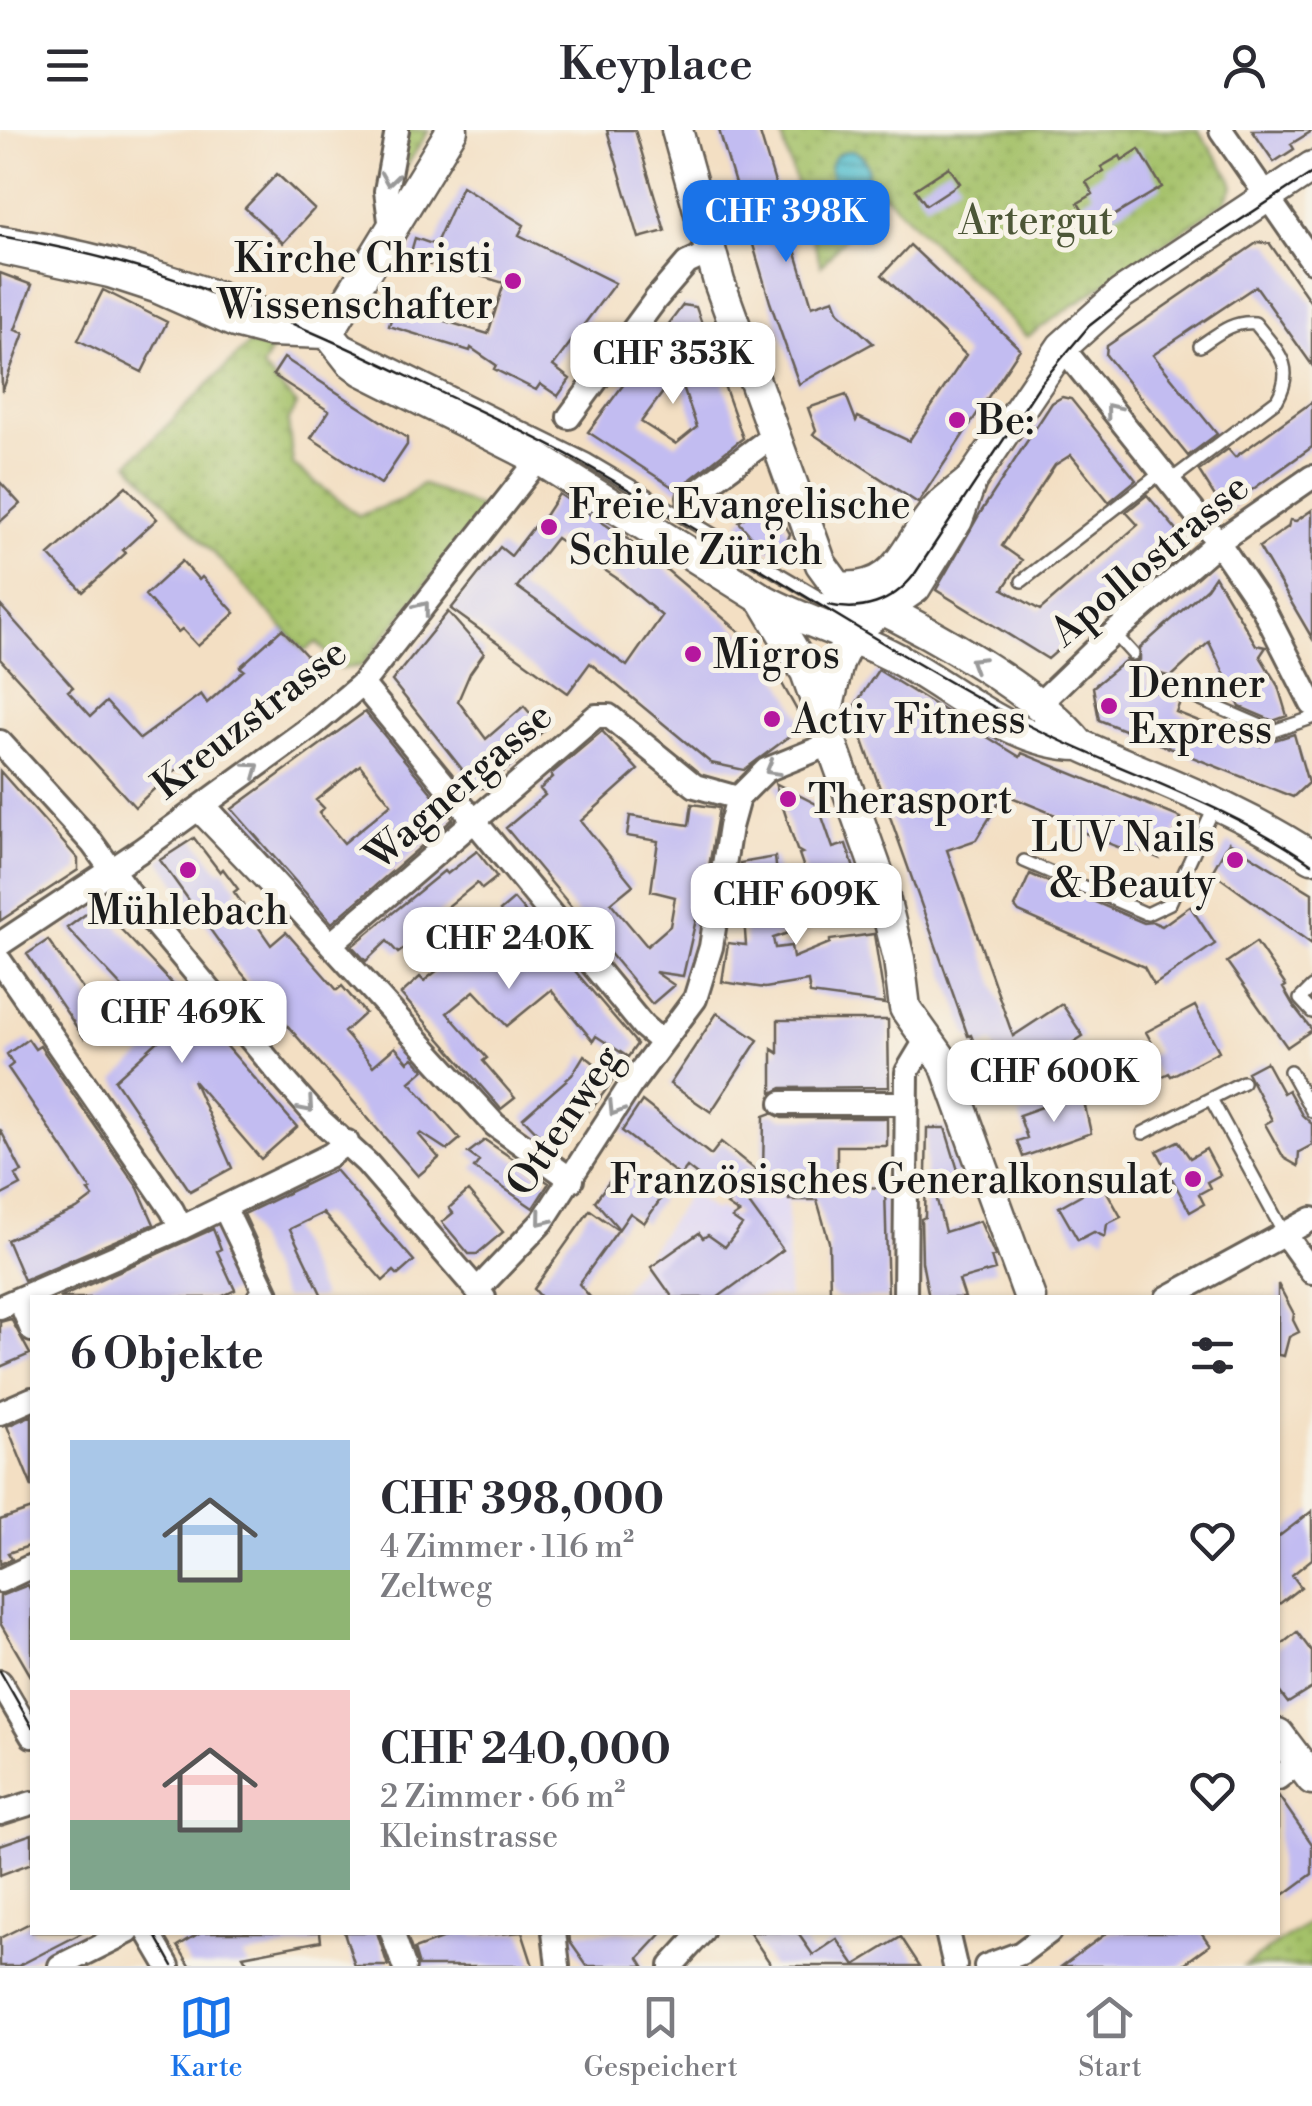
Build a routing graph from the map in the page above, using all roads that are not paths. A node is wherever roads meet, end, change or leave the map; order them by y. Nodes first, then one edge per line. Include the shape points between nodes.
1 (397, 130) edge
2 (452, 130) edge
3 (677, 130) edge
4 (1221, 130) edge
5 (1312, 167) edge
6 (1266, 197) junction
7 (391, 228) junction
8 (0, 232) edge
9 (0, 248) edge
10 (710, 253) junction
11 (1312, 261) edge
12 (328, 333) junction
13 (1200, 346) dead end
14 (1062, 347) junction
15 (569, 417) dead end
16 (774, 435) junction
17 (544, 449) junction
18 (1312, 476) edge
19 (1166, 477) junction
20 (971, 481) junction
21 (689, 498) dead end
22 (1218, 542) junction
23 (1022, 581) dead end
24 (764, 600) junction
25 (854, 609) junction
26 (1114, 633) junction
27 (1133, 654) dead end
28 (1307, 678) edge
29 (1156, 681) dead end
30 (362, 684) junction
31 (1312, 704) edge
32 (1038, 705) junction
33 (1312, 718) edge
34 (827, 733) junction
35 (0, 742) edge
36 (1080, 745) junction
37 (738, 798) junction
38 (1217, 802) junction
39 (199, 808) junction
40 (475, 820) junction
41 (1312, 857) edge
42 (1024, 861) dead end
43 (112, 869) junction
44 (278, 918) dead end
45 (332, 942) junction
46 (0, 944) edge
47 (0, 960) edge
48 (1312, 987) edge
49 (1312, 1012) edge
50 (928, 1037) junction
51 (662, 1042) junction
52 (1290, 1071) dead end
53 (1243, 1082) dead end
54 (1210, 1098) junction
55 (782, 1103) dead end
56 (907, 1103) junction
57 (1312, 1112) edge
58 (1143, 1133) dead end
59 (347, 1142) junction
60 (572, 1180) junction
61 (224, 1207) junction
62 (1312, 1219) edge
63 (181, 1228) junction
64 (1284, 1234) junction
65 (1312, 1272) edge
66 (480, 1294) edge
67 (264, 1295) edge
68 (905, 1295) edge
69 (1029, 1295) edge
70 (1172, 1295) edge
71 (7, 1298) edge
72 (30, 1327) edge
73 (30, 1400) edge
74 (0, 1414) edge
75 (28, 1568) edge
76 (0, 1580) edge
77 (0, 1682) edge
78 (30, 1733) edge
79 (1280, 1738) edge
80 (1296, 1773) edge
81 (30, 1804) edge
82 (0, 1814) edge
83 (122, 1935) edge
84 (150, 1935) edge
85 (393, 1935) edge
86 (554, 1935) edge
87 (699, 1935) edge
88 (948, 1935) edge
89 (1045, 1935) edge
90 (60, 1966) edge
91 (168, 1966) edge
92 (404, 1966) edge
93 (558, 1966) edge
94 (671, 1966) edge
95 (955, 1966) edge
96 (986, 1966) edge

1 -> 7 street via 386,191
2 - 7 main road
3 - 10 main road
4 - 6 street
5 - 6 main road
6 - 11 street
6 - 14 main road via 1121,294
7 - 12 main road
8 - 12 lane via 162,268
9 - 12 main road via 138,281 245,324
10 - 15 street via 687,263 656,299
10 - 16 main road
12 - 17 main road via 362,370
13 - 19 lane via 1228,326 1255,323 1282,358 1285,387 1277,400
19 -> 14 street
14 - 20 main road
16 - 21 street
16 - 25 main road via 820,564
17 - 24 main road
17 - 25 lane
30 -> 17 street, Kreuzstrasse
18 - 22 street, Apollostrasse
19 - 22 street
19 - 23 lane
20 - 25 main road via 938,508 890,574 862,587
20 - 25 main road via 957,520 915,588
22 - 26 street, Apollostrasse
22 - 28 street
24 - 25 main road via 802,620
24 - 34 main road via 806,672
32 -> 25 main road via 932,634
25 - 34 main road
25 - 36 main road via 898,658 1004,724 1056,744
26 - 27 lane
26 - 32 street, Apollostrasse
28 - 31 street
29 - 33 lane via 1273,731
39 -> 30 street, Kreuzstrasse
30 - 40 street
32 - 36 main road
34 -> 37 street via 766,770
34 - 50 main road via 879,877 905,1008
35 - 43 street
36 - 38 main road
37 - 40 street, Wagnergasse via 694,786 601,714
37 - 51 street, Ottenweg via 702,985
38 - 41 main road
38 - 42 lane via 1170,903 1147,914
39 - 43 street, Kreuzstrasse
39 - 44 lane via 271,894
39 - 45 street
40 - 45 street, Wagnergasse
40 - 51 street
43 - 46 street, Kreuzstrasse
43 -> 59 street via 288,1084
45 - 60 street via 495,1126
47 - 63 street
48 - 49 lane via 1300,998
50 - 56 street via 906,1072
50 - 69 main road via 945,1064
51 -> 60 street, Ottenweg
52 - 57 lane
53 - 54 lane
54 - 58 lane
54 - 64 lane
55 - 56 street
56 - 68 street
59 - 61 street
59 - 66 street
60 -> 66 street, Ottenweg
61 - 63 street
61 - 67 street
62 - 64 street
63 - 71 street
64 - 65 street
64 - 70 street
71 - 72 street
73 - 74 street
75 - 76 street
77 - 78 street
79 - 80 main road
81 - 82 street
83 - 90 street
84 - 91 street
85 - 92 street
86 - 93 street
87 - 94 street
88 - 95 street
89 - 96 street

